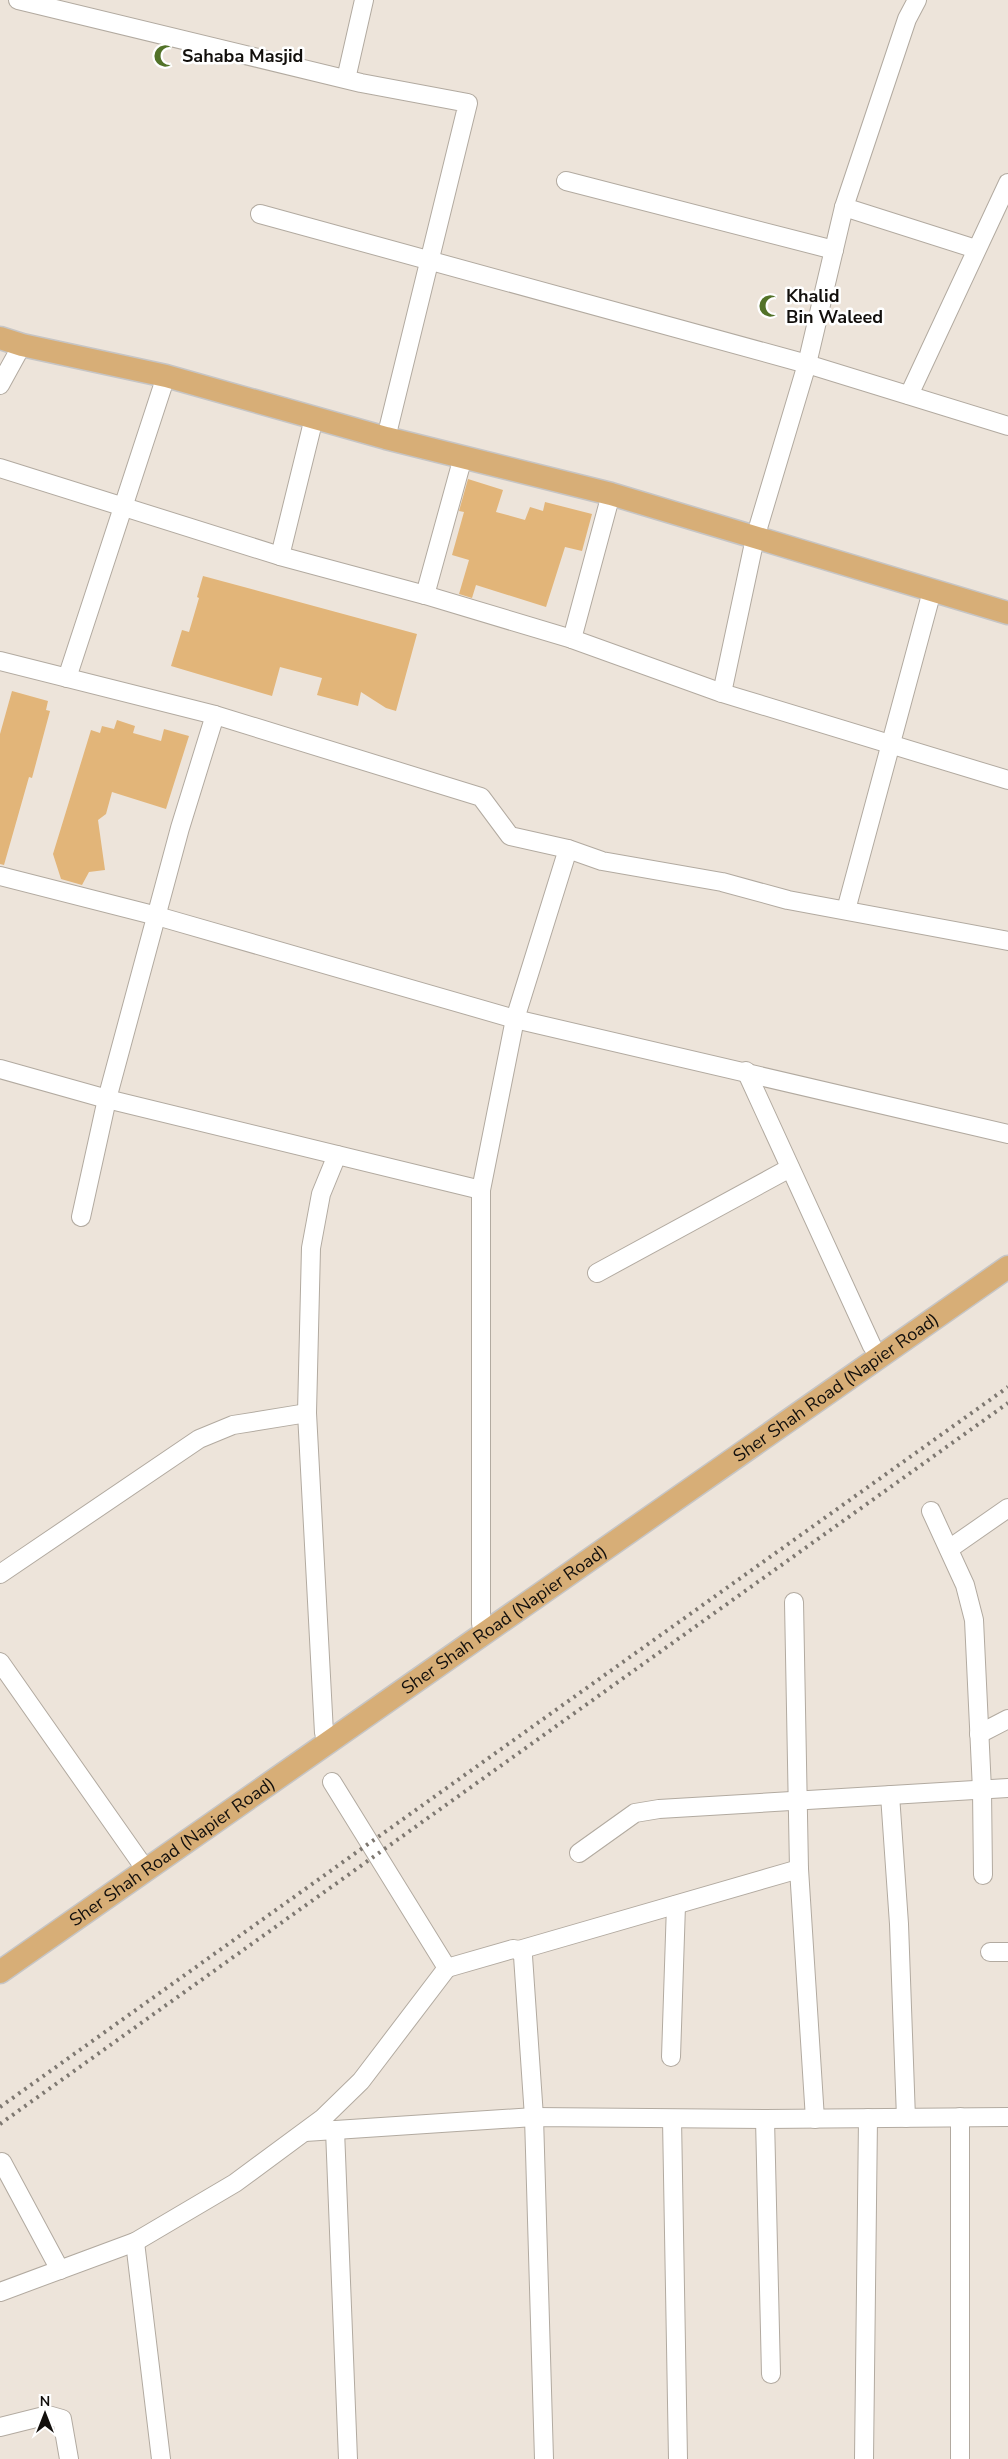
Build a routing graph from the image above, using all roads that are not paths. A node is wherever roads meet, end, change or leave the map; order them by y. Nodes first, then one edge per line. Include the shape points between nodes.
1 (18, 0) edge
2 (364, 0) edge
3 (917, 0) edge
4 (346, 79) junction
5 (566, 181) dead end
6 (1008, 183) edge
7 (844, 207) junction
8 (260, 214) dead end
9 (976, 249) junction
10 (834, 250) junction
11 (430, 260) junction
12 (0, 338) edge
13 (22, 345) junction
14 (806, 364) junction
15 (166, 376) junction
16 (0, 385) edge
17 (909, 395) junction
18 (314, 418) junction
19 (1008, 426) edge
20 (386, 438) junction
21 (463, 457) junction
22 (0, 468) edge
23 (611, 494) junction
24 (123, 507) junction
25 (755, 538) junction
26 (280, 556) junction
27 (932, 591) junction
28 (425, 595) junction
29 (1008, 613) edge
30 (572, 639) junction
31 (0, 661) edge
32 (67, 678) junction
33 (722, 693) junction
34 (215, 715) junction
35 (891, 745) junction
36 (1008, 780) edge
37 (568, 848) junction
38 (0, 876) edge
39 (846, 910) junction
40 (157, 916) junction
41 (1008, 942) edge
42 (515, 1019) junction
43 (0, 1069) edge
44 (746, 1071) junction
45 (107, 1099) junction
46 (1008, 1134) edge
47 (337, 1155) junction
48 (790, 1168) junction
49 (480, 1190) junction
50 (80, 1217) dead end
51 (1008, 1267) edge
52 (597, 1274) dead end
53 (872, 1346) dead end
54 (307, 1413) junction
55 (1008, 1508) edge
56 (931, 1511) dead end
57 (949, 1549) junction
58 (0, 1574) edge
59 (794, 1602) dead end
60 (481, 1624) dead end
61 (0, 1662) edge
62 (1008, 1719) edge
63 (324, 1733) dead end
64 (979, 1734) junction
65 (332, 1782) dead end
66 (1008, 1788) edge
67 (982, 1790) junction
68 (890, 1795) junction
69 (798, 1801) junction
70 (579, 1853) dead end
71 (141, 1863) dead end
72 (799, 1869) junction
73 (983, 1875) dead end
74 (676, 1905) junction
75 (519, 1950) junction
76 (447, 1968) junction
77 (0, 1972) edge
78 (671, 2057) dead end
79 (534, 2118) junction
80 (868, 2118) junction
81 (906, 2118) junction
82 (960, 2118) junction
83 (1008, 2118) edge
84 (672, 2119) junction
85 (765, 2119) junction
86 (815, 2119) junction
87 (335, 2130) junction
88 (305, 2132) junction
89 (2, 2162) dead end
90 (135, 2242) junction
91 (60, 2270) junction
92 (0, 2292) edge
93 (771, 2374) dead end
94 (0, 2427) edge
95 (69, 2459) edge
96 (161, 2459) edge
97 (348, 2459) edge
98 (544, 2459) edge
99 (678, 2459) edge
100 (864, 2459) edge
101 (960, 2459) edge

1 - 4 street
2 - 4 street
3 - 7 street via 907,19
4 - 11 street via 468,103
5 - 10 street
6 - 9 street
7 - 9 street
7 - 10 street
8 - 11 street
9 - 17 street
10 - 14 street
11 - 14 street
11 - 20 street
12 - 13 main road
13 - 15 main road
13 - 16 street
14 - 17 street
14 - 25 street
15 - 18 main road
15 - 24 street
17 - 19 street
18 - 20 main road
18 - 26 street
20 - 21 main road
21 - 23 main road
21 - 28 street
22 - 24 street
23 - 25 main road
23 - 30 street
24 - 26 street
24 - 32 street
25 - 27 main road
25 - 33 street
26 - 28 street
27 - 29 main road
27 - 35 street
28 - 30 street
30 - 33 street
31 - 32 street
32 - 34 street
33 - 35 street
34 - 37 street via 480,797 510,836
34 - 40 street
35 - 36 street
35 - 39 street
37 - 39 street via 602,861 722,882 788,900
37 - 42 street
38 - 40 street
39 - 41 street
40 - 42 street
40 - 45 street
42 - 44 street
42 - 49 street
43 - 45 street
44 - 46 street
44 - 48 street
45 - 47 street
45 - 50 street
47 - 49 street
47 - 54 street via 321,1194 311,1248
48 - 52 street
48 - 53 street
49 - 60 street
51 - 77 main road, Sher Shah Road (Napier Road)
54 - 58 street via 234,1425 199,1439
54 - 63 street
55 - 57 street
56 - 57 street
57 - 64 street via 974,1620
59 - 69 street
61 - 71 street
62 - 64 street
64 - 67 street
65 - 76 street
66 - 67 street
67 - 68 street
67 - 73 street
68 - 69 street
68 - 81 street via 899,1924
69 - 70 street via 635,1813
69 - 72 street
72 - 74 street
72 - 86 street
74 - 75 street
74 - 78 street
75 - 76 street
75 - 79 street via 523,1956
76 - 88 street via 361,2081
79 - 84 street
79 - 87 street
79 - 98 street
80 - 81 street
80 - 86 street
80 - 100 street
81 - 82 street
82 - 83 street
82 - 101 street
84 - 85 street
84 - 99 street
85 - 86 street
85 - 93 street
87 - 88 street
87 - 97 street
88 - 90 street via 235,2183
89 - 91 street
90 - 91 street
90 - 96 street
91 - 92 street
94 - 95 street via 48,2415 62,2420

